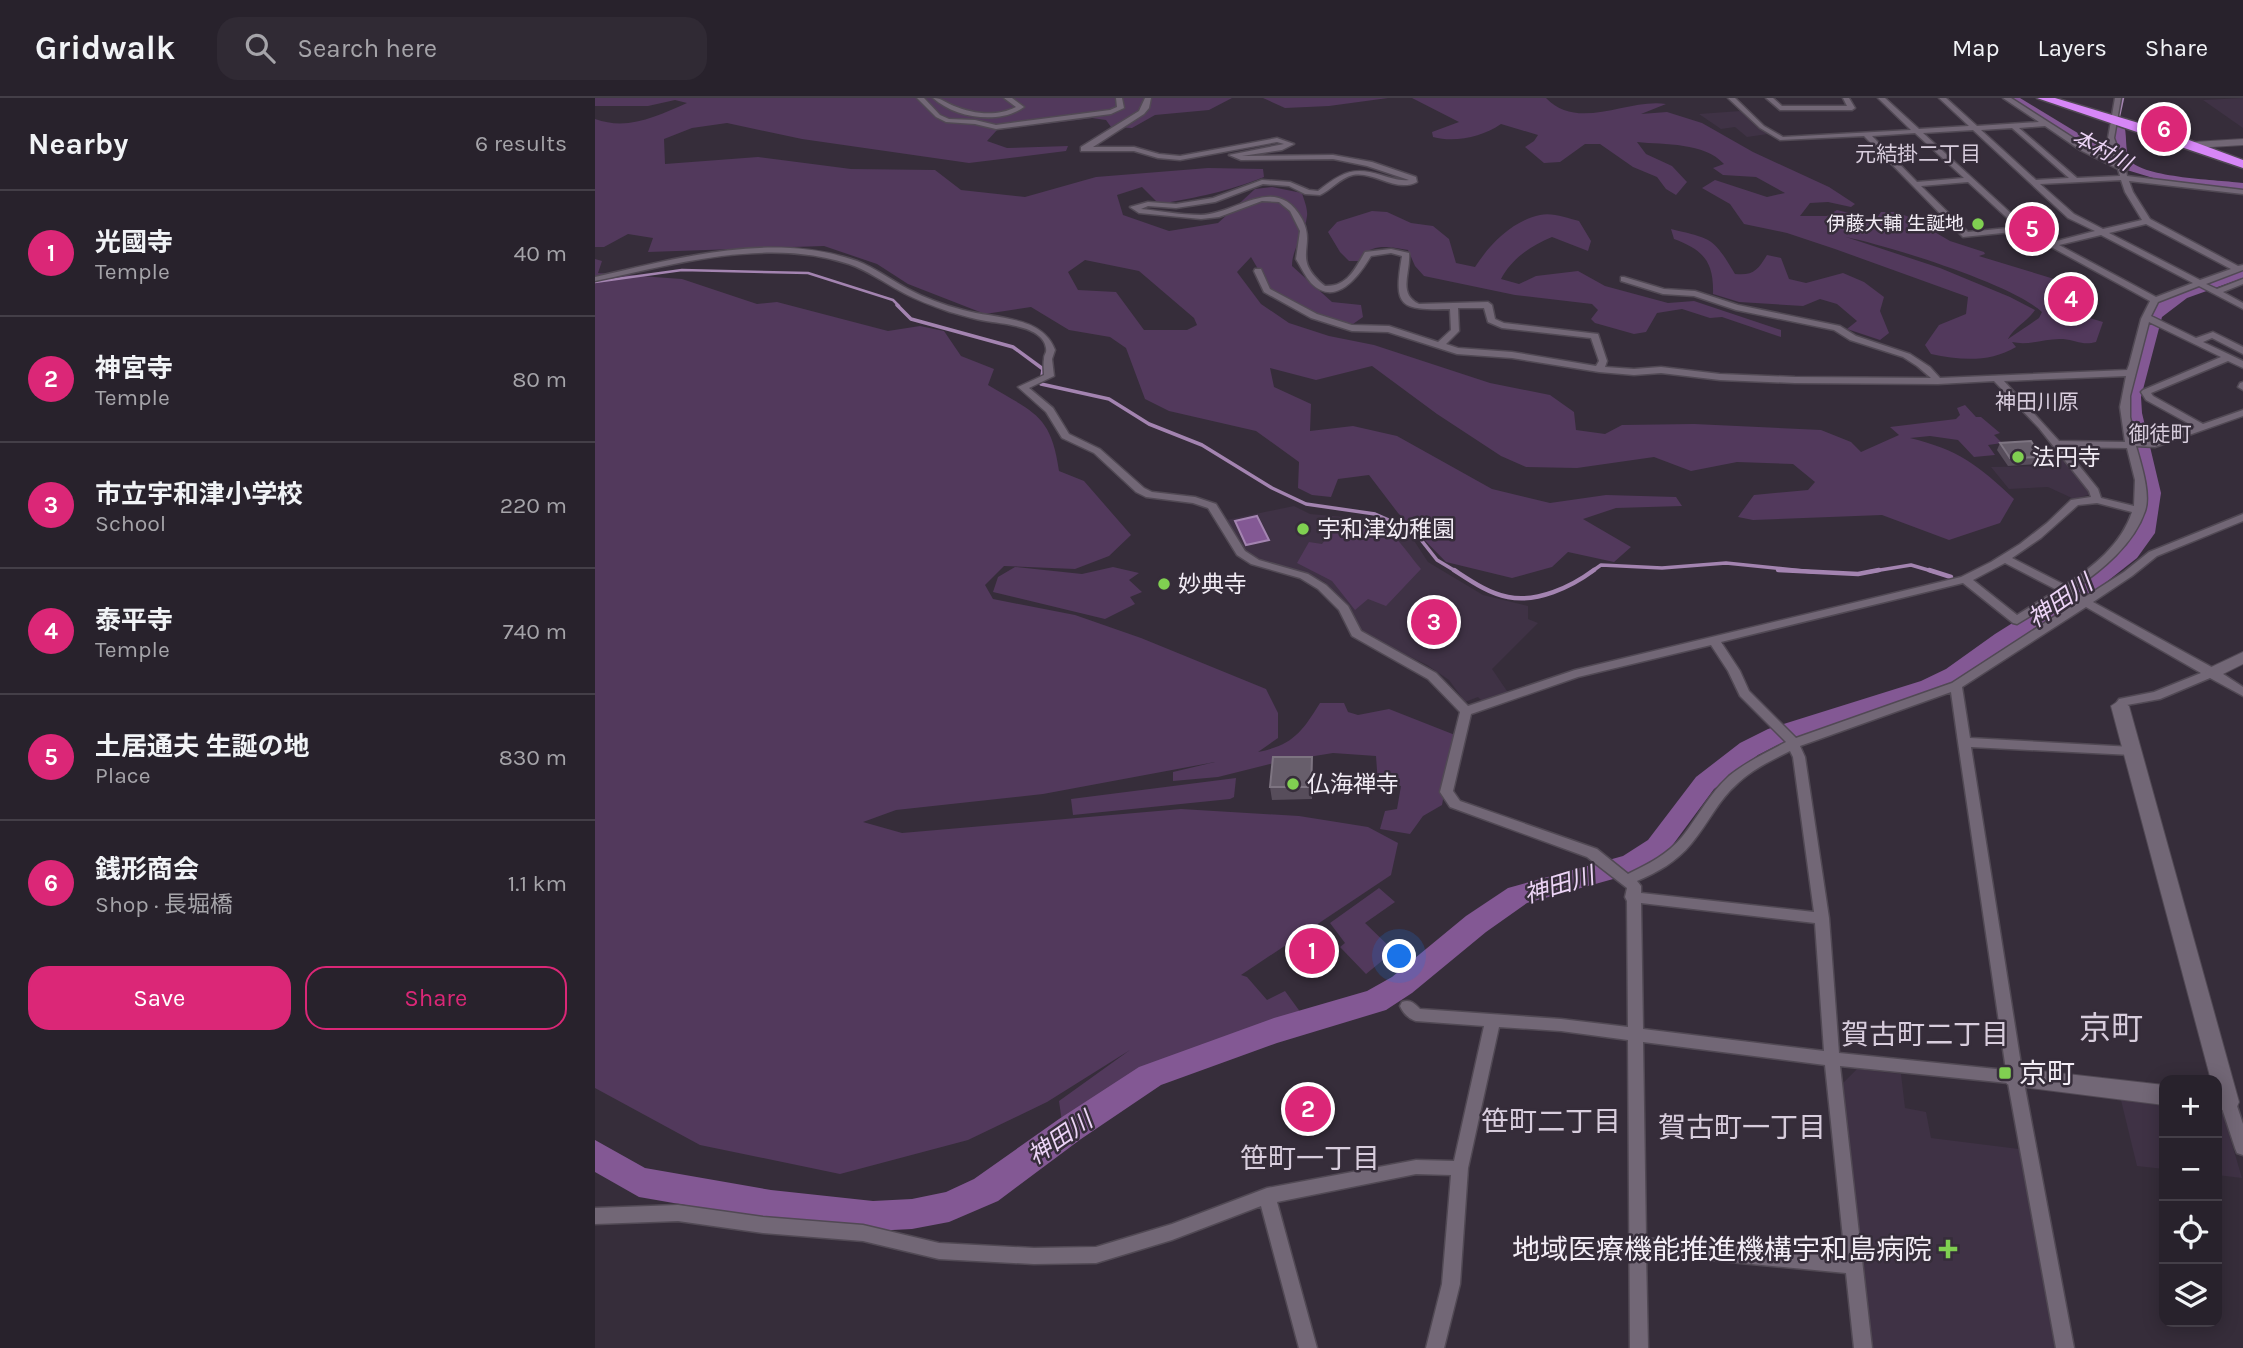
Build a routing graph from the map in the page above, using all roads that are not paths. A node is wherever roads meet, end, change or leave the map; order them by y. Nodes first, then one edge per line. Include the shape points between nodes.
1 (920, 98) edge
2 (936, 98) edge
3 (1007, 98) edge
4 (1119, 98) edge
5 (1149, 98) edge
6 (1731, 98) edge
7 (1769, 98) edge
8 (1846, 98) edge
9 (1881, 98) edge
10 (1942, 98) edge
11 (2006, 98) edge
12 (2043, 98) edge
13 (2118, 98) edge
14 (1780, 108) junction
15 (1791, 120) dead end
16 (2116, 120) junction
17 (2046, 124) junction
18 (2014, 127) junction
19 (1976, 128) junction
20 (1919, 131) junction
21 (1865, 134) junction
22 (2243, 142) edge
23 (2194, 145) junction
24 (2118, 164) junction
25 (2243, 164) edge
26 (2124, 178) junction
27 (1971, 180) junction
28 (2075, 180) junction
29 (2033, 182) junction
30 (2171, 183) junction
31 (1915, 184) junction
32 (2243, 192) edge
33 (2147, 221) junction
34 (2024, 229) junction
35 (2100, 232) junction
36 (2053, 244) junction
37 (2240, 268) edge
38 (1258, 271) dead end
39 (595, 279) edge
40 (1623, 279) dead end
41 (2243, 281) edge
42 (2198, 284) junction
43 (2214, 291) junction
44 (2155, 300) junction
45 (1454, 306) junction
46 (2243, 306) edge
47 (2151, 319) junction
48 (2197, 341) junction
49 (1439, 346) junction
50 (2243, 351) edge
51 (2229, 357) junction
52 (2243, 365) edge
53 (1599, 369) junction
54 (2131, 373) junction
55 (1996, 378) junction
56 (1938, 381) junction
57 (2243, 413) edge
58 (2204, 428) junction
59 (2057, 444) junction
60 (2131, 444) junction
61 (2097, 500) junction
62 (2140, 511) junction
63 (2243, 516) edge
64 (2005, 559) junction
65 (1965, 579) junction
66 (2067, 591) junction
67 (2083, 600) junction
68 (1714, 641) junction
69 (2243, 657) edge
70 (2213, 673) junction
71 (1955, 686) junction
72 (2243, 692) edge
73 (2120, 706) joint
74 (1466, 711) junction
75 (1789, 737) junction
76 (1964, 742) junction
77 (2132, 751) junction
78 (1626, 877) junction
79 (1632, 897) junction
80 (1822, 918) junction
81 (1407, 1006) dead end
82 (1493, 1020) junction
83 (1634, 1033) junction
84 (1832, 1059) junction
85 (2015, 1077) junction
86 (2159, 1093) edge
87 (2229, 1102) edge
88 (2243, 1148) edge
89 (1460, 1168) junction
90 (1267, 1196) junction
91 (595, 1216) edge
92 (1637, 1245) junction
93 (1855, 1266) junction
94 (1308, 1348) edge
95 (1435, 1348) edge
96 (1639, 1348) edge
97 (1863, 1348) edge
98 (2065, 1348) edge

1 - 4 street via 948,121 1003,128 1035,120 1111,113 1121,108
2 - 3 street via 956,111 993,114 1021,107
5 - 45 street via 1139,116 1084,149 1134,149 1180,158 1277,140 1290,144 1233,155 1333,156 1369,164 1413,182 1352,173 1320,192 1262,182 1215,200 1176,206 1143,204 1135,209 1201,217 1261,199 1282,200 1304,231 1300,259 1313,281 1324,288 1344,287 1368,254 1391,251 1406,255 1401,295 1408,304
6 - 21 street via 1782,139
7 - 14 street
8 - 14 street via 1852,108
9 - 20 street
10 - 19 street
11 - 17 street
12 - 16 highway
13 - 16 street
14 - 15 street
16 - 23 highway
16 - 24 street via 2112,138
17 - 18 street
17 - 24 street
18 - 19 street
18 - 28 street
19 - 20 street
19 - 29 street
20 - 21 street
20 - 27 street
21 - 31 street
22 - 23 street
23 - 25 highway
24 - 26 street
24 - 30 street
26 - 28 street
26 - 30 street
26 - 33 street
27 - 31 street
27 - 34 street
28 - 29 street
29 - 35 street via 2071,216
30 - 32 street
31 - 34 street via 1966,235
33 - 35 street
33 - 37 street
34 - 36 street
35 - 36 street
35 - 42 street
36 - 44 street
37 - 42 street
38 - 49 street via 1267,290 1314,316 1352,328 1389,329
39 - 74 street via 700,257 785,251 854,263 918,297 979,318 1019,324 1044,336 1051,350 1049,376 1023,387 1050,410 1065,436 1097,451 1150,495 1212,506 1241,553 1322,587 1344,608 1356,633 1432,676
40 - 56 street via 1837,328 1848,337 1915,359
41 - 43 street
42 - 43 street
42 - 44 street
43 - 46 street
44 - 47 street via 2146,312
45 - 49 street via 1455,331
45 - 53 street via 1488,305 1491,320 1502,325 1595,336 1603,360
47 - 48 street
47 - 54 street
48 - 50 street via 2213,335
48 - 51 street
49 - 53 street
51 - 52 street
51 - 58 street via 2146,392 2149,398
53 - 56 street via 1795,380
54 - 55 street
54 - 60 street via 2125,415
55 - 56 street
55 - 59 street
57 - 58 street
58 - 60 street via 2148,445
59 - 60 street
59 - 61 street
60 - 62 street via 2140,480
61 - 62 street
61 - 64 street via 2075,502
62 - 66 street via 2119,547
63 - 67 street via 2153,554
64 - 65 street
64 - 66 street
65 - 66 street via 2017,620
65 - 68 street
66 - 67 street
67 - 70 street
67 - 71 street
68 - 74 street via 1575,674
68 - 75 street via 1744,693
69 - 70 street
70 - 72 street
70 - 73 street
71 - 75 street
71 - 76 street
73 - 77 street
74 - 78 street via 1446,792 1455,804 1592,853
75 - 78 street via 1734,779 1686,841 1660,864
75 - 80 street via 1799,757
76 - 77 street
76 - 85 street
77 - 87 street
78 - 79 street via 1634,886
79 - 80 street
79 - 83 street
80 - 84 street
81 - 82 street via 1416,1015
82 - 83 street
82 - 89 street
83 - 84 street
83 - 92 street
84 - 85 street
84 - 93 street
85 - 86 street
85 - 98 street
87 - 88 street
89 - 90 street via 1416,1167
89 - 95 street via 1451,1284
90 - 91 street via 1097,1255 1070,1256 939,1251 863,1233 678,1213
90 - 94 street
92 - 93 street
92 - 96 street
93 - 97 street

